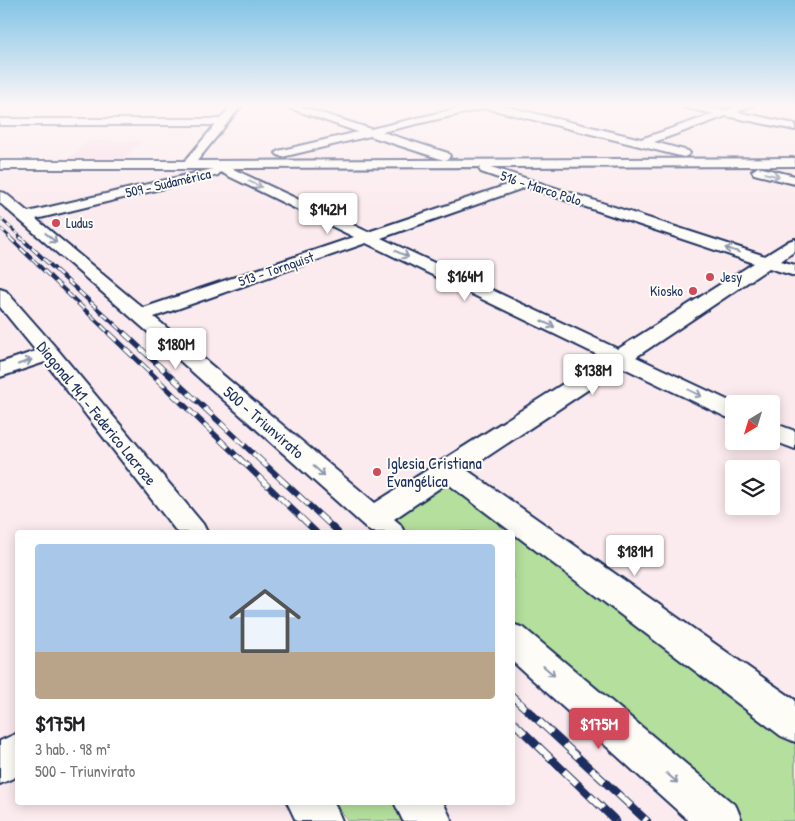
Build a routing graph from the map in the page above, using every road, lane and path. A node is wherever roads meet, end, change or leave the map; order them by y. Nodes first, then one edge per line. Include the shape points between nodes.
1 (206, 143) edge
2 (325, 143) edge
3 (405, 143) edge
4 (642, 143) edge
5 (722, 162) junction
6 (795, 162) edge
7 (189, 163) junction
8 (248, 163) junction
9 (465, 163) junction
10 (0, 165) edge
11 (218, 166) junction
12 (795, 180) edge
13 (525, 183) junction
14 (0, 196) edge
15 (26, 216) junction
16 (368, 238) junction
17 (795, 244) edge
18 (767, 261) junction
19 (795, 270) edge
20 (0, 294) edge
21 (140, 316) junction
22 (50, 353) junction
23 (619, 357) junction
24 (0, 370) edge
25 (725, 408) edge
26 (780, 434) edge
27 (795, 441) edge
28 (447, 469) junction
29 (381, 525) edge
30 (190, 530) edge
31 (515, 642) edge
32 (795, 723) edge
33 (15, 755) edge
34 (0, 764) edge
35 (310, 805) edge
36 (418, 805) edge
37 (321, 821) edge
38 (431, 821) edge
39 (721, 821) edge

1 - 7 street
2 - 8 street, 509 - Sudamérica
3 - 9 street, 516 - Marco Polo
4 - 5 street
5 - 6 street
5 - 9 street
5 -> 12 street
7 - 10 street
7 - 11 street
8 - 9 street
8 - 11 street, 509 - Sudamérica
9 - 13 street, 516 - Marco Polo
11 - 15 street, 509 - Sudamérica
11 -> 16 street
13 - 16 street, 513 - Tornquist
18 -> 13 street, 516 - Marco Polo
14 - 15 street, 500 - Triunvirato
15 -> 21 street, 500 - Triunvirato
16 - 21 street, 513 - Tornquist
16 -> 23 street
17 - 18 street
18 - 19 street, 516 - Marco Polo
18 - 23 street
20 - 22 street, Diagonal 141 - Federico Lacroze
21 -> 29 street, 500 - Triunvirato
24 -> 22 street
22 - 30 street, Diagonal 141 - Federico Lacroze
23 -> 25 street
23 - 28 street
26 - 27 street
28 - 29 street
28 - 32 street
31 -> 39 street
33 - 34 street
35 - 37 street
36 - 38 street

